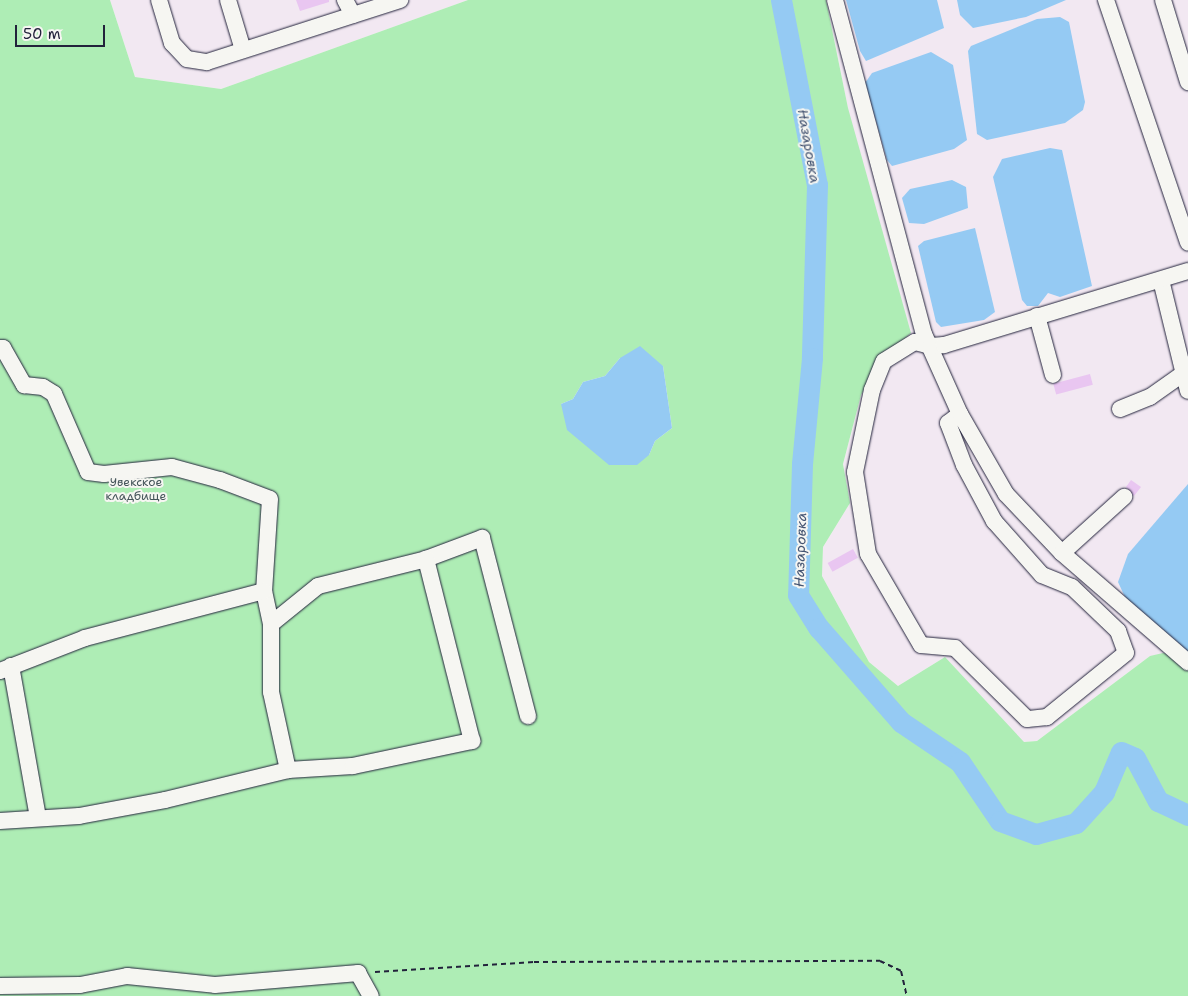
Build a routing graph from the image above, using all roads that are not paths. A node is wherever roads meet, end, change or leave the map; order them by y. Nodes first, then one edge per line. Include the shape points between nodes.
1 (160, 0) edge
2 (228, 0) edge
3 (345, 0) edge
4 (400, 0) edge
5 (835, 0) edge
6 (1106, 0) edge
7 (1163, 0) edge
8 (353, 15) junction
9 (243, 50) junction
10 (1188, 82) edge
11 (1188, 242) edge
12 (1188, 271) edge
13 (1161, 280) junction
14 (1036, 316) junction
15 (931, 346) junction
16 (0, 348) edge
17 (1184, 373) junction
18 (1053, 375) dead end
19 (1188, 391) edge
20 (1120, 409) dead end
21 (960, 414) junction
22 (1124, 496) dead end
23 (1062, 553) junction
24 (426, 559) junction
25 (264, 591) junction
26 (271, 624) junction
27 (1188, 662) edge
28 (6, 669) edge
29 (528, 716) dead end
30 (288, 770) junction
31 (38, 818) junction
32 (0, 821) edge
33 (0, 986) edge
34 (371, 996) edge

1 - 9 street via 172,43 187,59 207,62
2 - 9 street
3 - 8 street
4 - 8 street
5 - 15 street via 924,334
6 - 11 street
7 - 10 street
8 - 9 street
12 - 13 street
13 - 14 street
13 - 17 street
14 - 15 street
14 - 18 street
15 - 21 street
15 - 21 street via 916,342 884,361 872,390 855,472 868,554 921,646 955,648 1027,719 1047,717 1126,653 1118,631 1072,587 1042,574 994,521 964,465 948,423
16 - 25 street via 3,348 24,385 43,387 54,394 88,472 104,474 172,467 220,480 270,499
17 - 19 street
17 - 20 street via 1150,397
21 - 23 street via 1006,494
22 - 23 street
23 - 27 street
24 - 26 street via 318,586
24 - 29 street via 482,538
24 - 30 street via 472,742 353,766
25 - 26 street
25 - 28 street via 85,638
26 - 30 street via 271,692
28 - 31 street
30 - 31 street via 165,800 79,816
31 - 32 street
33 - 34 street via 80,985 127,976 215,985 358,973

